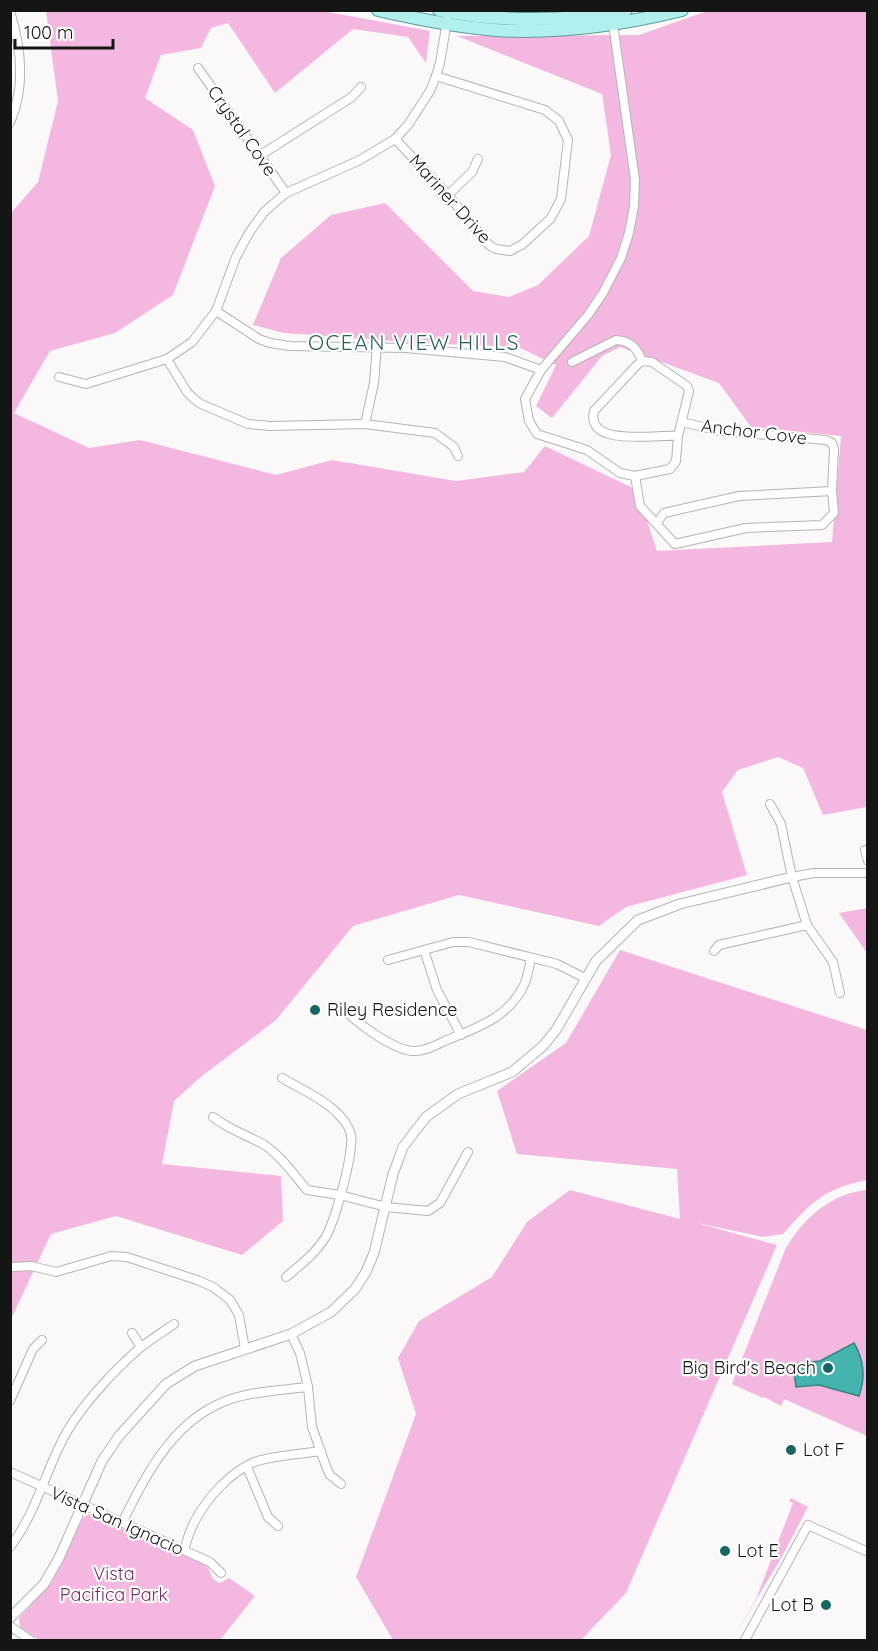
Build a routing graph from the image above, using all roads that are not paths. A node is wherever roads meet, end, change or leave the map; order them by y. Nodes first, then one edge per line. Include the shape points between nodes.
1 (10, 10) edge
2 (378, 10) edge
3 (626, 10) edge
4 (682, 10) edge
5 (446, 15) edge
6 (613, 24) junction
7 (198, 68) dead end
8 (436, 76) junction
9 (361, 87) dead end
10 (11, 118) edge
11 (395, 139) junction
12 (259, 156) junction
13 (478, 159) dead end
14 (286, 193) junction
15 (448, 195) junction
16 (216, 311) junction
17 (376, 346) junction
18 (167, 359) junction
19 (572, 362) dead end
20 (642, 362) junction
21 (541, 370) junction
22 (59, 377) dead end
23 (681, 422) junction
24 (365, 424) junction
25 (678, 436) junction
26 (458, 456) dead end
27 (635, 476) junction
28 (832, 491) junction
29 (657, 523) junction
30 (770, 804) dead end
31 (865, 850) dead end
32 (867, 861) edge
33 (867, 873) edge
34 (792, 877) junction
35 (807, 925) junction
36 (424, 950) junction
37 (714, 951) dead end
38 (531, 958) junction
39 (388, 960) dead end
40 (585, 978) junction
41 (840, 993) dead end
42 (342, 1007) dead end
43 (461, 1035) junction
44 (282, 1078) dead end
45 (213, 1117) dead end
46 (468, 1152) dead end
47 (340, 1195) junction
48 (386, 1207) junction
49 (13, 1267) dead end
50 (286, 1276) dead end
51 (174, 1324) dead end
52 (132, 1333) dead end
53 (291, 1334) junction
54 (42, 1340) dead end
55 (141, 1347) junction
56 (245, 1349) junction
57 (308, 1387) junction
58 (10, 1401) edge
59 (321, 1451) junction
60 (247, 1467) junction
61 (10, 1472) edge
62 (341, 1484) dead end
63 (41, 1487) junction
64 (82, 1506) junction
65 (122, 1523) junction
66 (278, 1526) dead end
67 (10, 1546) edge
68 (184, 1550) junction
69 (867, 1552) edge
70 (220, 1573) dead end
71 (10, 1618) edge
72 (10, 1626) edge
73 (30, 1641) edge
74 (745, 1641) edge

1 - 10 street via 21,61 21,84
2 - 5 main road
3 - 5 main road via 569,18
4 - 6 main road
5 - 6 main road via 495,30 542,31
5 - 8 street
6 - 21 street via 635,180 629,233 603,293
7 - 12 street, Crystal Cove
8 - 11 street via 421,107
8 - 15 street, Mariner Drive via 548,112 562,125 568,140 558,208 517,249 489,245
9 - 12 street via 352,97
11 - 14 street via 360,160
11 - 15 street, Mariner Drive
12 - 14 street, Crystal Cove
13 - 15 street via 472,172
14 - 16 street via 264,212 245,239
16 - 17 street via 270,343
16 - 18 street via 192,342
17 - 21 street via 505,357
17 - 24 street via 374,383
18 - 22 street via 86,384
18 - 24 street via 194,399 248,424
19 - 20 street via 616,340 633,345
20 - 23 street via 652,363 687,386 689,397
20 - 25 street via 594,411 594,421 614,436
21 - 27 street via 525,399 529,421 537,434 587,450 620,473
23 - 25 street
23 - 28 street, Anchor Cove via 720,431 826,440 834,449
24 - 26 street via 435,433 454,447
25 - 27 street via 676,461 670,469
27 - 29 street via 640,506
28 - 29 street via 739,496 664,513
28 - 29 street via 834,513 822,525 746,528 675,543
30 - 34 street via 781,824
31 - 32 street
33 - 34 street
34 - 35 street
34 - 40 street via 680,904 638,920 610,945
35 - 37 street via 719,945
35 - 41 street via 833,962
36 - 38 street via 469,942
36 - 39 street
36 - 43 street via 437,990
38 - 40 street via 557,964
38 - 43 street via 524,985 512,1005 493,1020
40 - 48 street via 543,1047 512,1072 458,1094 426,1117 403,1147
42 - 43 street via 400,1049 420,1051
44 - 47 street via 330,1107 349,1128 351,1146
45 - 47 street via 271,1151 307,1190
46 - 48 street via 440,1203 429,1211
47 - 48 street
47 - 50 street via 326,1236
48 - 53 street via 374,1253 355,1289 331,1312
49 - 56 street via 31,1266 56,1272 111,1256 127,1257 197,1280 230,1300 239,1315
51 - 55 street
52 - 55 street
53 - 56 street
53 - 57 street
54 - 58 street via 33,1349
55 - 63 street via 82,1410
56 - 64 street via 195,1366 166,1384 119,1436 102,1461
57 - 59 street via 312,1427
57 - 65 street via 238,1397 194,1418 148,1472
59 - 60 street via 272,1458
59 - 62 street via 330,1475
60 - 66 street via 268,1517
60 - 68 street via 236,1472 204,1506
61 - 63 street, Vista San Ignacio
63 - 64 street, Vista San Ignacio
63 - 67 street via 27,1521
64 - 65 street, Vista San Ignacio
64 - 71 street via 44,1584
65 - 68 street, Vista San Ignacio
68 - 70 street, Vista San Ignacio via 210,1562
69 - 74 street via 808,1525
72 - 73 street

